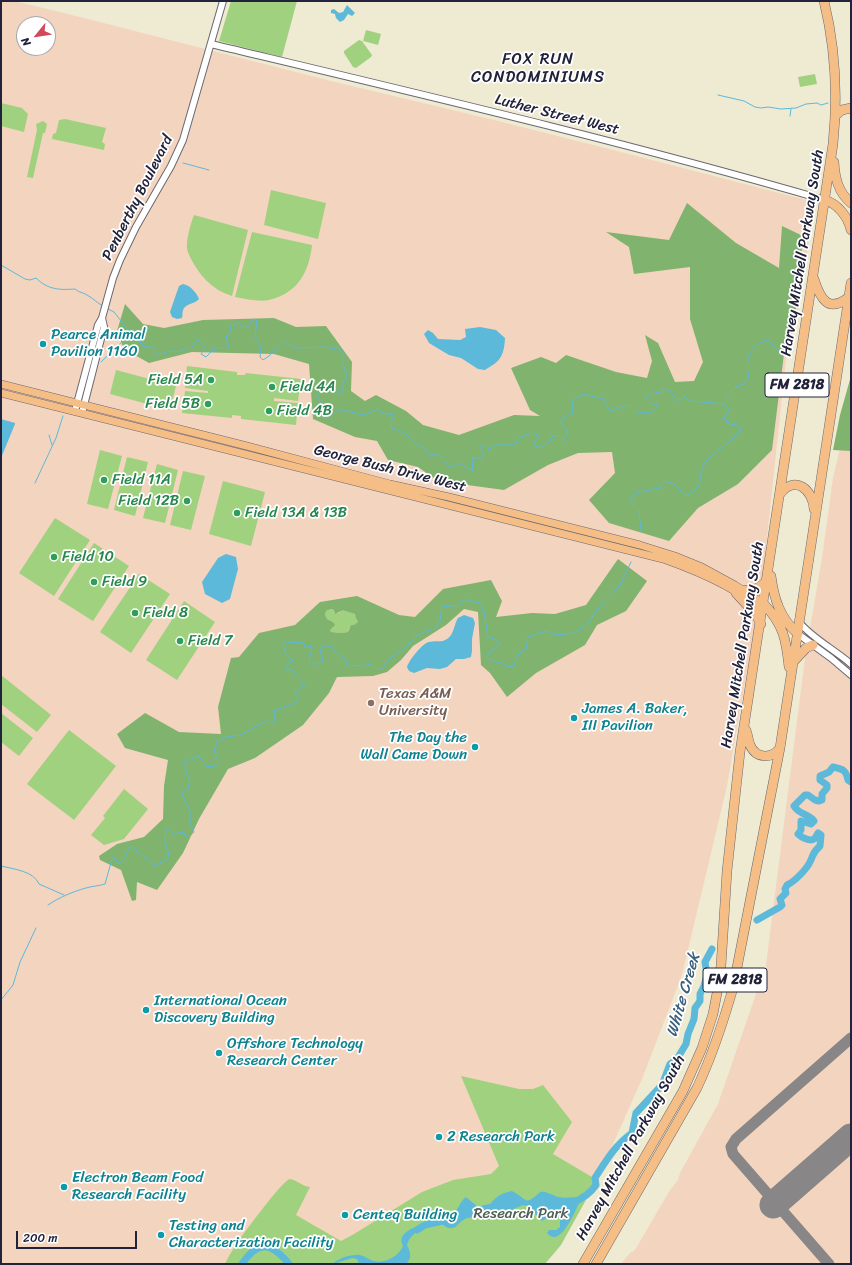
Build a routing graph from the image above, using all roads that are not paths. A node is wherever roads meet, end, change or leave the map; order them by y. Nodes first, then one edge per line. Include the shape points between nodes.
1 (223, 1) edge
2 (824, 1) edge
3 (211, 44) junction
4 (851, 108) edge
5 (836, 115) junction
6 (833, 144) junction
7 (825, 200) junction
8 (851, 203) edge
9 (851, 230) edge
10 (813, 275) junction
11 (851, 283) edge
12 (849, 297) junction
13 (1, 384) edge
14 (1, 393) edge
15 (79, 408) junction
16 (780, 494) junction
17 (815, 518) junction
18 (769, 566) junction
19 (767, 581) junction
20 (739, 591) junction
21 (763, 608) junction
22 (800, 623) junction
23 (761, 624) junction
24 (798, 634) junction
25 (813, 645) junction
26 (793, 662) junction
27 (851, 664) edge
28 (851, 675) edge
29 (791, 678) junction
30 (745, 724) junction
31 (780, 748) junction
32 (623, 1220) junction
33 (582, 1264) edge
34 (596, 1264) edge
35 (602, 1264) edge

1 - 3 street, Penberthy Boulevard
2 - 5 highway, Harvey Mitchell Parkway South / FM 2818 via 834,48
3 - 7 street, Luther Street West via 481,109
3 - 15 street, Penberthy Boulevard via 183,140 128,244 113,278 98,325
4 - 5 highway
5 - 6 highway, Harvey Mitchell Parkway South / FM 2818
6 - 7 highway, Harvey Mitchell Parkway South / FM 2818
6 - 8 highway via 837,182
7 - 9 highway via 841,210
7 - 10 highway, Harvey Mitchell Parkway South / FM 2818
10 - 12 highway via 820,295 827,303 841,303
10 - 16 highway, Harvey Mitchell Parkway South / FM 2818
11 - 12 highway, Harvey Mitchell Parkway South / FM 2818
12 - 17 highway, Harvey Mitchell Parkway South / FM 2818
13 - 15 main road, George Bush Drive West
14 - 15 main road, George Bush Drive West
15 - 20 main road, George Bush Drive West via 247,446 640,545 702,567
16 - 17 highway via 791,486 806,489 814,502
16 - 18 highway, Harvey Mitchell Parkway South / FM 2818
17 - 22 highway, Harvey Mitchell Parkway South / FM 2818
18 - 19 highway, Harvey Mitchell Parkway South / FM 2818
18 - 24 highway via 780,611
19 - 20 highway via 751,591
19 - 21 highway, Harvey Mitchell Parkway South / FM 2818
20 - 21 main road, George Bush Drive West
20 - 23 highway
21 - 23 highway, Harvey Mitchell Parkway South / FM 2818
21 - 29 highway via 774,615 781,628 786,642
22 - 24 highway, Harvey Mitchell Parkway South / FM 2818
22 - 27 street
23 - 30 highway, Harvey Mitchell Parkway South / FM 2818
24 - 25 street
24 - 26 highway, Harvey Mitchell Parkway South / FM 2818
25 - 26 highway via 806,648
25 - 28 street
26 - 29 highway, Harvey Mitchell Parkway South / FM 2818
29 - 31 highway, Harvey Mitchell Parkway South / FM 2818
30 - 31 highway via 750,745 757,754 769,756
30 - 33 highway, Harvey Mitchell Parkway South / FM 2818 via 727,871 721,966 713,1014 702,1048 683,1091
31 - 32 highway, Harvey Mitchell Parkway South / FM 2818 via 733,988 722,1027 697,1088
32 - 34 highway, Harvey Mitchell Parkway South / FM 2818
32 - 35 highway

